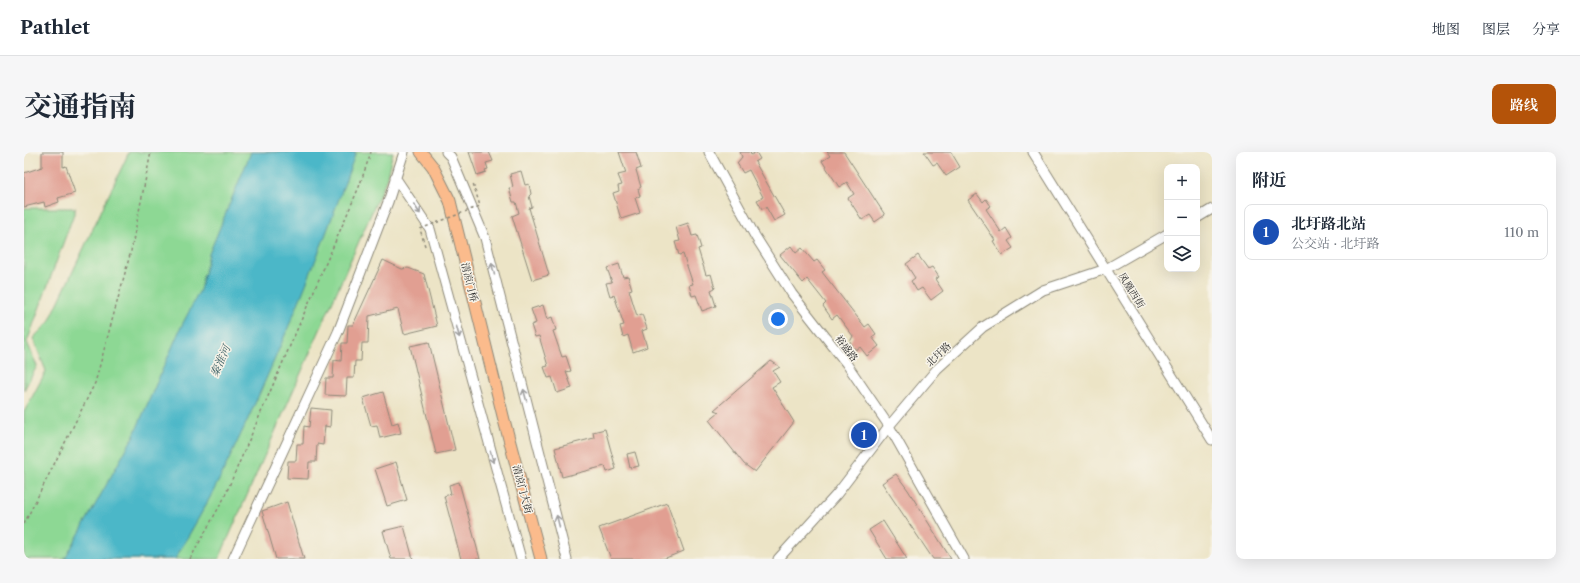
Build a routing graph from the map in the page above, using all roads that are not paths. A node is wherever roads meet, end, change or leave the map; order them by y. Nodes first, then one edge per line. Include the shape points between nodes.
1 (404, 152) edge
2 (421, 152) edge
3 (446, 152) edge
4 (710, 152) edge
5 (1033, 152) edge
6 (396, 177) junction
7 (1212, 209) edge
8 (1200, 216) edge
9 (1164, 236) edge
10 (1106, 269) junction
11 (504, 420) joint
12 (889, 426) junction
13 (1212, 440) edge
14 (233, 559) edge
15 (521, 559) edge
16 (541, 559) edge
17 (567, 559) edge
18 (778, 559) edge
19 (964, 559) edge

1 - 6 street
2 - 11 main road, 清凉门桥 via 433,167 450,201
17 -> 3 street via 486,238 451,157
4 - 12 street, 裕盛路 via 755,236 792,294 846,363
5 - 10 street, 凤凰西街
6 - 14 street via 338,332
6 -> 15 street via 430,229
7 - 8 street
9 - 10 street, 北圩路
10 - 12 street, 北圩路 via 1043,290 983,327 937,369
10 - 13 street, 凤凰西街
11 - 16 main road, 清凉门大街
12 - 18 street, 北圩路 via 837,494
12 - 19 street, 裕盛路

